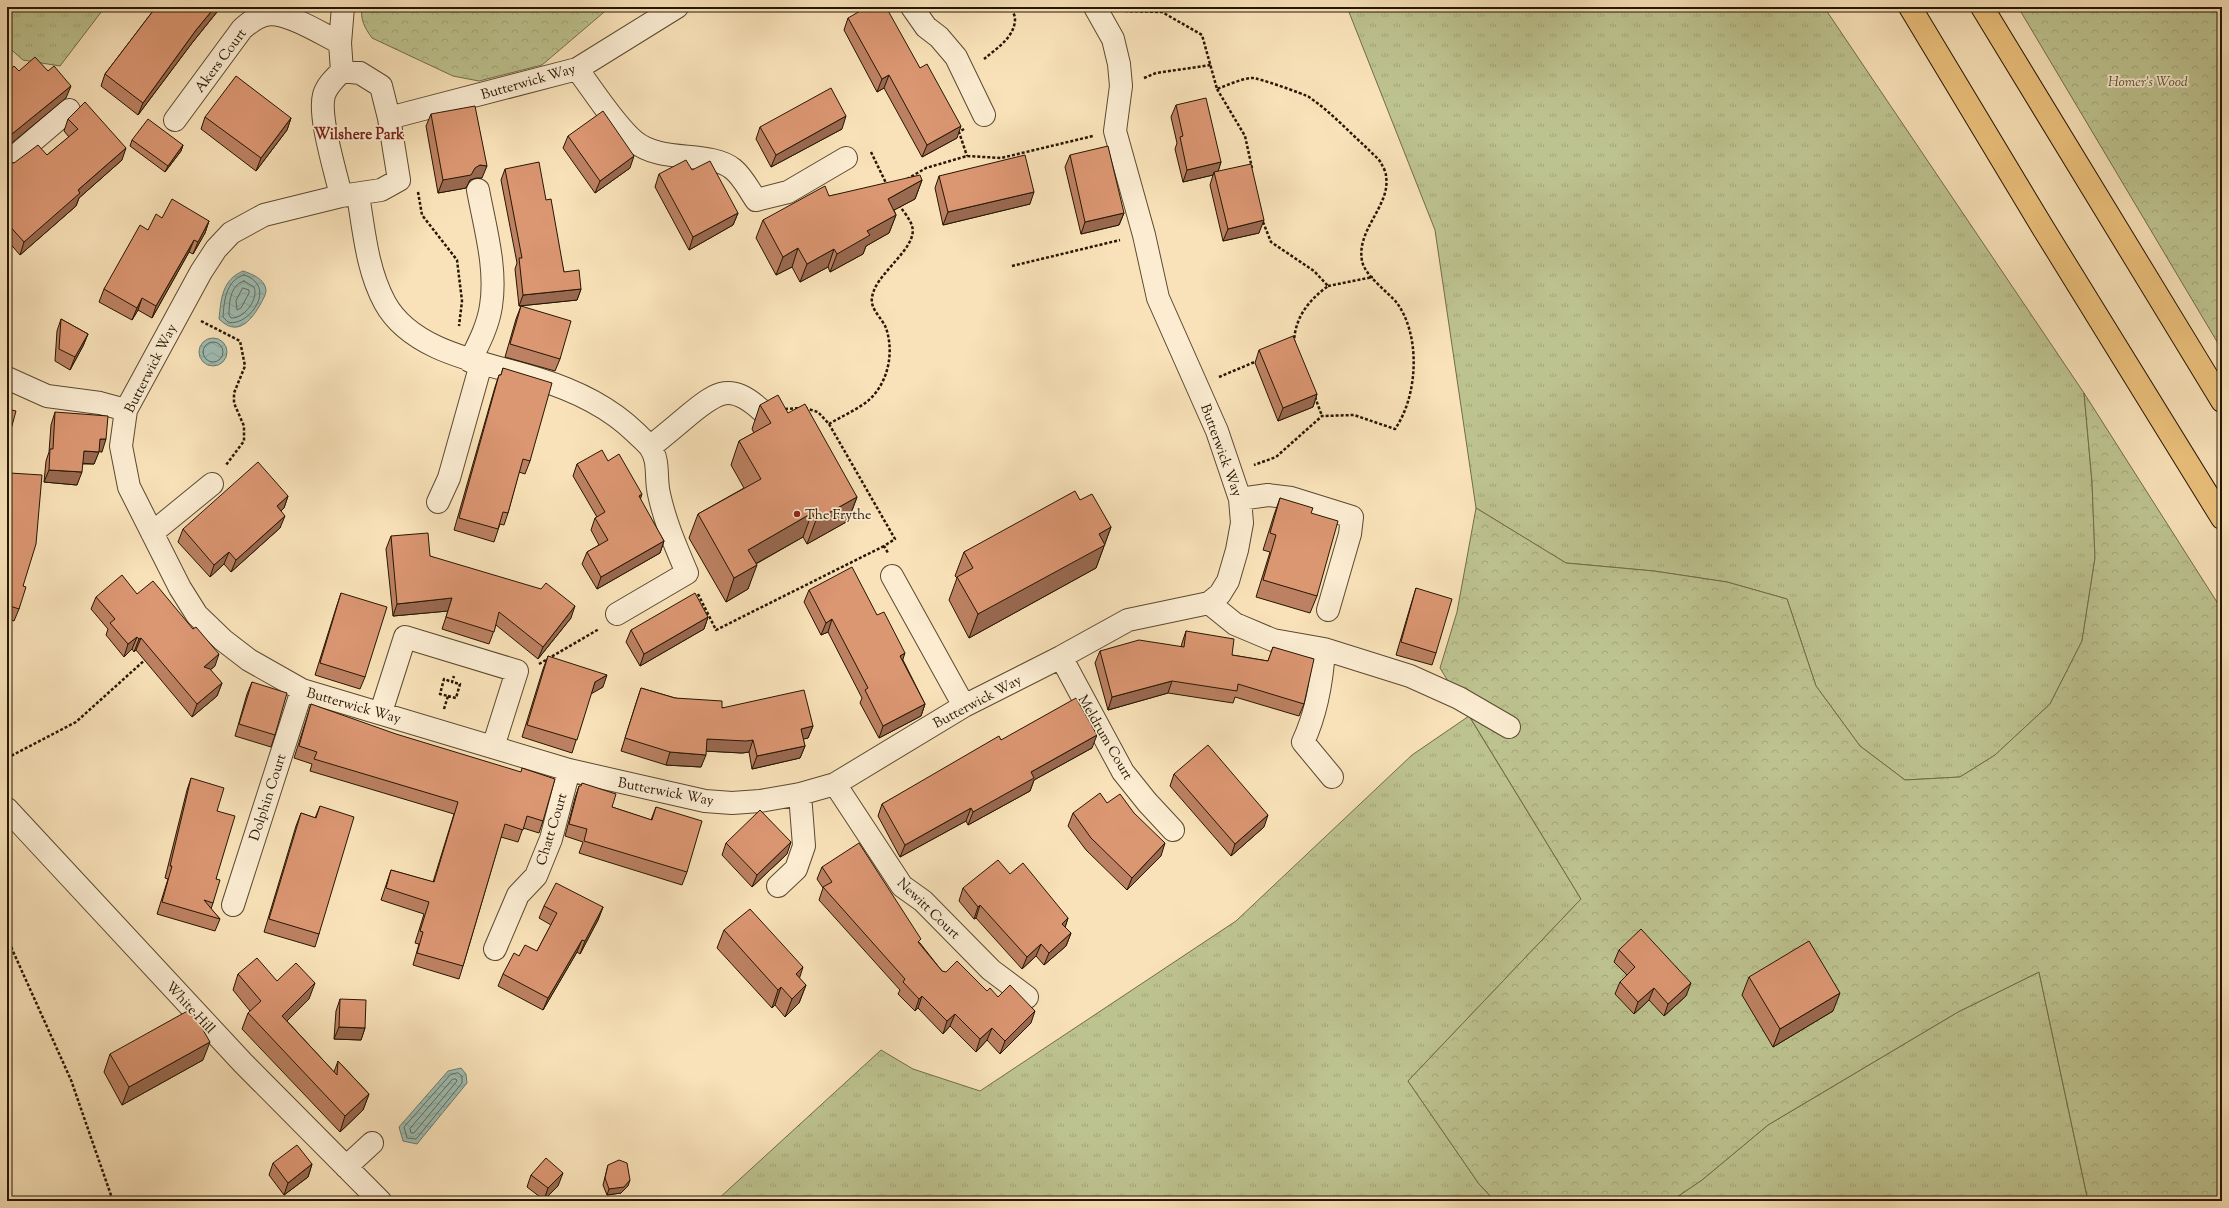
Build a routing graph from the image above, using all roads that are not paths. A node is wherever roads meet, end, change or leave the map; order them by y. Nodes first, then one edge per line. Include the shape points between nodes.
1 (343, 7) edge
2 (677, 7) edge
3 (912, 7) edge
4 (1910, 7) edge
5 (1982, 7) edge
6 (1099, 13) edge
7 (340, 43) junction
8 (577, 69) junction
9 (342, 71) junction
10 (69, 110) dead end
11 (984, 116) dead end
12 (389, 118) junction
13 (176, 120) dead end
14 (846, 158) road end
15 (7, 163) edge
16 (478, 190) dead end
17 (350, 196) junction
18 (468, 360) junction
19 (7, 378) edge
20 (2222, 401) edge
21 (126, 410) junction
22 (761, 410) edge
23 (650, 447) junction
24 (212, 484) road end
25 (1240, 499) junction
26 (438, 502) dead end
27 (2222, 518) edge
28 (152, 533) junction
29 (892, 576) road end
30 (1210, 603) junction
31 (1328, 610) dead end
32 (617, 614) road end
33 (1324, 649) junction
34 (1061, 658) junction
35 (302, 690) junction
36 (964, 706) junction
37 (381, 712) junction
38 (1509, 727) dead end
39 (493, 747) junction
40 (568, 770) junction
41 (1332, 777) dead end
42 (835, 784) junction
43 (800, 794) junction
44 (7, 809) edge
45 (1173, 830) dead end
46 (778, 886) dead end
47 (233, 905) dead end
48 (495, 949) dead end
49 (1027, 997) dead end
50 (372, 1143) dead end
51 (346, 1167) junction
52 (380, 1201) edge

1 - 7 street
2 - 8 street, Butterwick Way
3 - 11 street via 926,27 939,37 956,57
4 - 27 highway
5 - 20 highway
6 - 25 street, Butterwick Way via 1113,39 1119,64 1121,86 1116,131 1158,298 1198,386 1233,474
7 - 9 street
7 - 13 street, Akers Court via 283,15 267,14 254,19 242,29
8 - 12 street, Butterwick Way
8 - 14 street via 634,141 660,153 719,162 732,168 744,180 756,200 788,192
9 - 12 street via 360,73 381,86
9 - 17 street via 330,83 324,96 323,112
10 - 15 street
12 - 17 street, Butterwick Way via 399,180 381,190
16 - 18 street via 493,279 491,307 484,332
17 - 18 street via 374,277 386,304 401,323 425,340
17 - 21 street, Butterwick Way via 264,214 230,233 216,249 179,310
18 - 23 street via 538,378 565,388 594,402 623,421
18 - 26 street via 449,478
19 - 21 street via 47,396 94,402
21 - 28 street, Butterwick Way via 121,446 124,464 129,487
22 - 23 street via 745,397 732,393 720,394 705,400
23 - 32 street via 658,469 658,492 687,574
24 - 28 street
25 - 30 street, Butterwick Way via 1242,523 1237,550 1228,581 1220,594
25 - 31 street via 1268,495 1291,498 1352,516 1350,534
28 - 35 street, Butterwick Way via 197,615 249,660
29 - 36 street
30 - 33 street via 1235,624 1273,640
30 - 34 street, Butterwick Way via 1128,620
33 - 38 street via 1410,676 1459,698
33 - 41 street via 1319,696 1312,723 1303,742
34 - 36 street, Butterwick Way
34 - 45 street, Meldrum Court via 1123,772
35 - 37 street, Butterwick Way
35 - 47 street, Dolphin Court
36 - 42 street, Butterwick Way
37 - 39 street, Butterwick Way
37 - 39 street via 405,637 517,671
39 - 40 street, Butterwick Way
40 - 43 street, Butterwick Way via 705,801 732,803
40 - 48 street, Chatt Court via 551,839 536,876 518,895
42 - 43 street, Butterwick Way
42 - 49 street, Newitt Court via 902,886 923,901 991,970
43 - 46 street via 804,846 796,869
44 - 51 street, White Hill via 243,1063
50 - 51 street
51 - 52 street, White Hill

